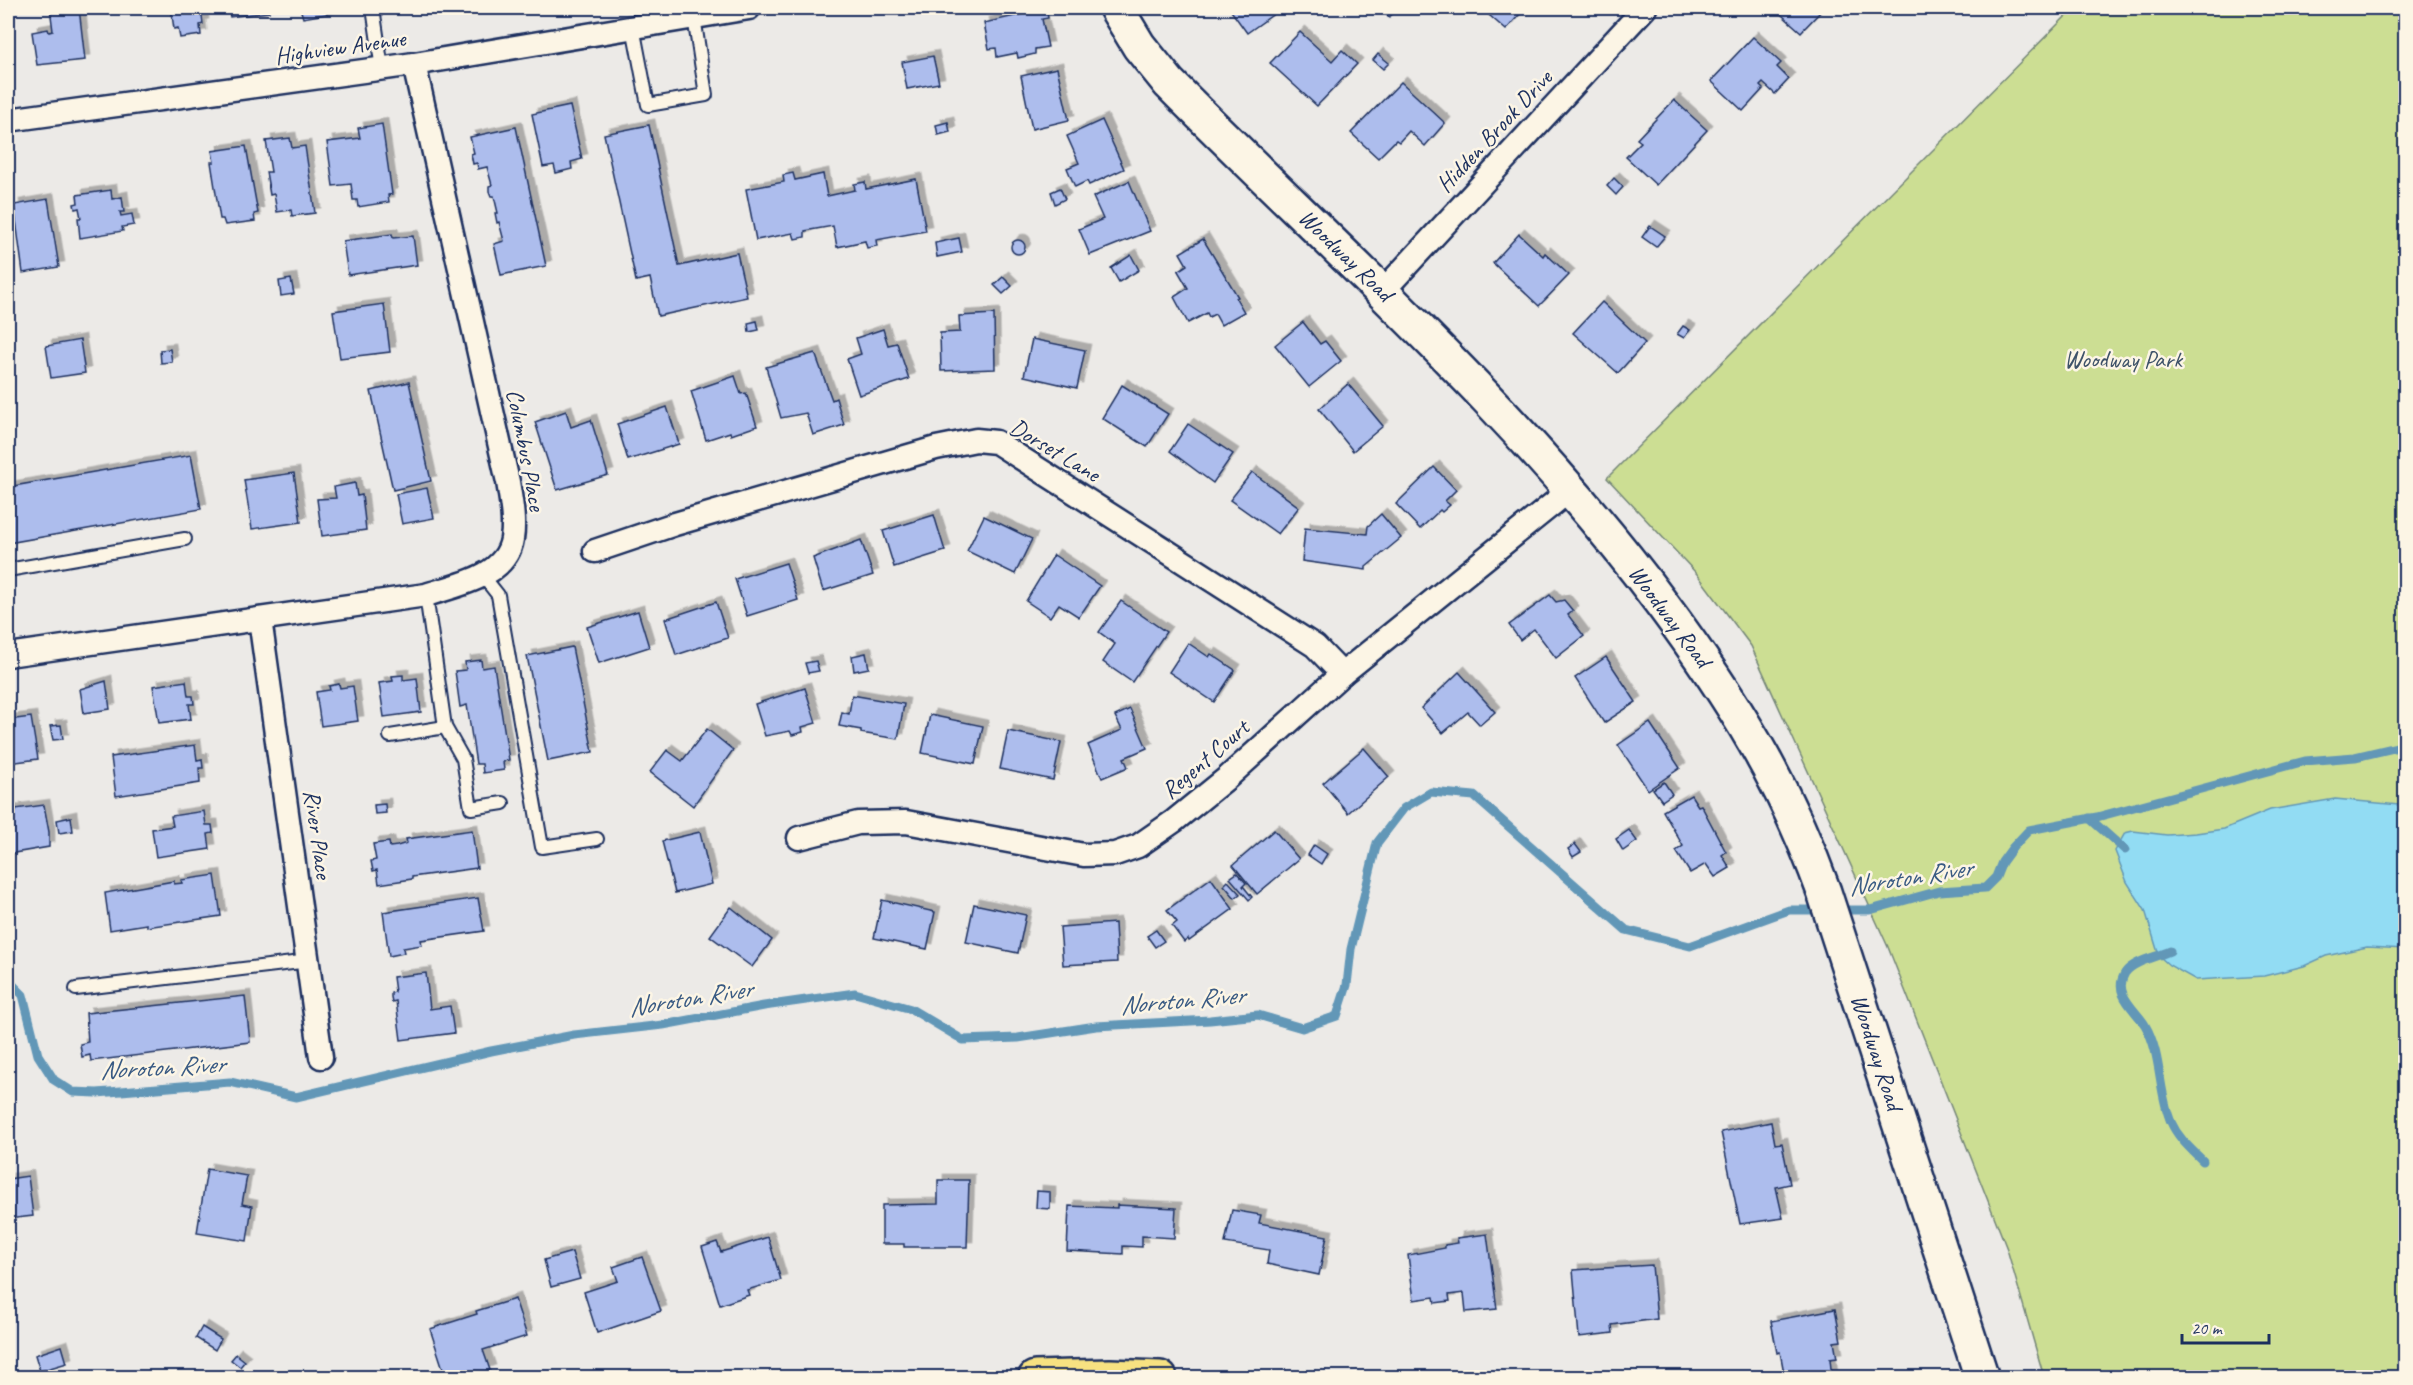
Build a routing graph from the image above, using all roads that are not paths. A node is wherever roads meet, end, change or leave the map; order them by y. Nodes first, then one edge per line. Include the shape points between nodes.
1 (373, 8) edge
2 (749, 8) edge
3 (1116, 8) edge
4 (1645, 8) edge
5 (694, 16) junction
6 (633, 27) junction
7 (414, 64) junction
8 (382, 69) junction
9 (8, 120) edge
10 (1383, 291) junction
11 (1570, 490) junction
12 (185, 539) dead end
13 (595, 550) dead end
14 (8, 570) edge
15 (483, 576) junction
16 (426, 595) junction
17 (260, 619) junction
18 (8, 656) edge
19 (1342, 674) junction
20 (445, 727) junction
21 (390, 736) dead end
22 (503, 803) dead end
23 (799, 838) dead end
24 (597, 839) dead end
25 (309, 962) junction
26 (76, 989) dead end
27 (321, 1057) dead end
28 (1981, 1376) edge
29 (1035, 1377) edge
30 (1160, 1377) edge

1 - 8 lane
2 - 5 street, Highview Avenue
3 - 10 street, Woodway Road via 1139,46 1169,83
4 - 10 street, Hidden Brook Drive
5 - 6 street, Highview Avenue
5 - 6 lane via 706,95 648,105
6 - 7 street, Highview Avenue
7 - 8 street, Highview Avenue
7 - 15 street, Columbus Place via 508,482 512,541 502,561
8 - 9 street, Highview Avenue
10 - 11 street, Woodway Road via 1502,413
11 - 19 street, Regent Court
11 - 28 street, Woodway Road via 1658,598 1713,674 1769,766 1798,826 1840,939
12 - 14 lane
13 - 19 street, Dorset Lane via 936,448 976,440 996,442 1315,646
15 - 16 street, Columbus Place
15 - 24 lane via 498,595 542,847
16 - 17 street, Columbus Place
16 - 20 lane
17 - 18 street, Columbus Place
17 - 25 street, River Place
19 - 23 street, Regent Court via 1174,821 1138,846 1114,854 1084,855 906,822 858,823
20 - 21 lane
20 - 22 lane via 463,759 471,808
25 - 26 lane
25 - 27 street, River Place
29 - 30 main road

